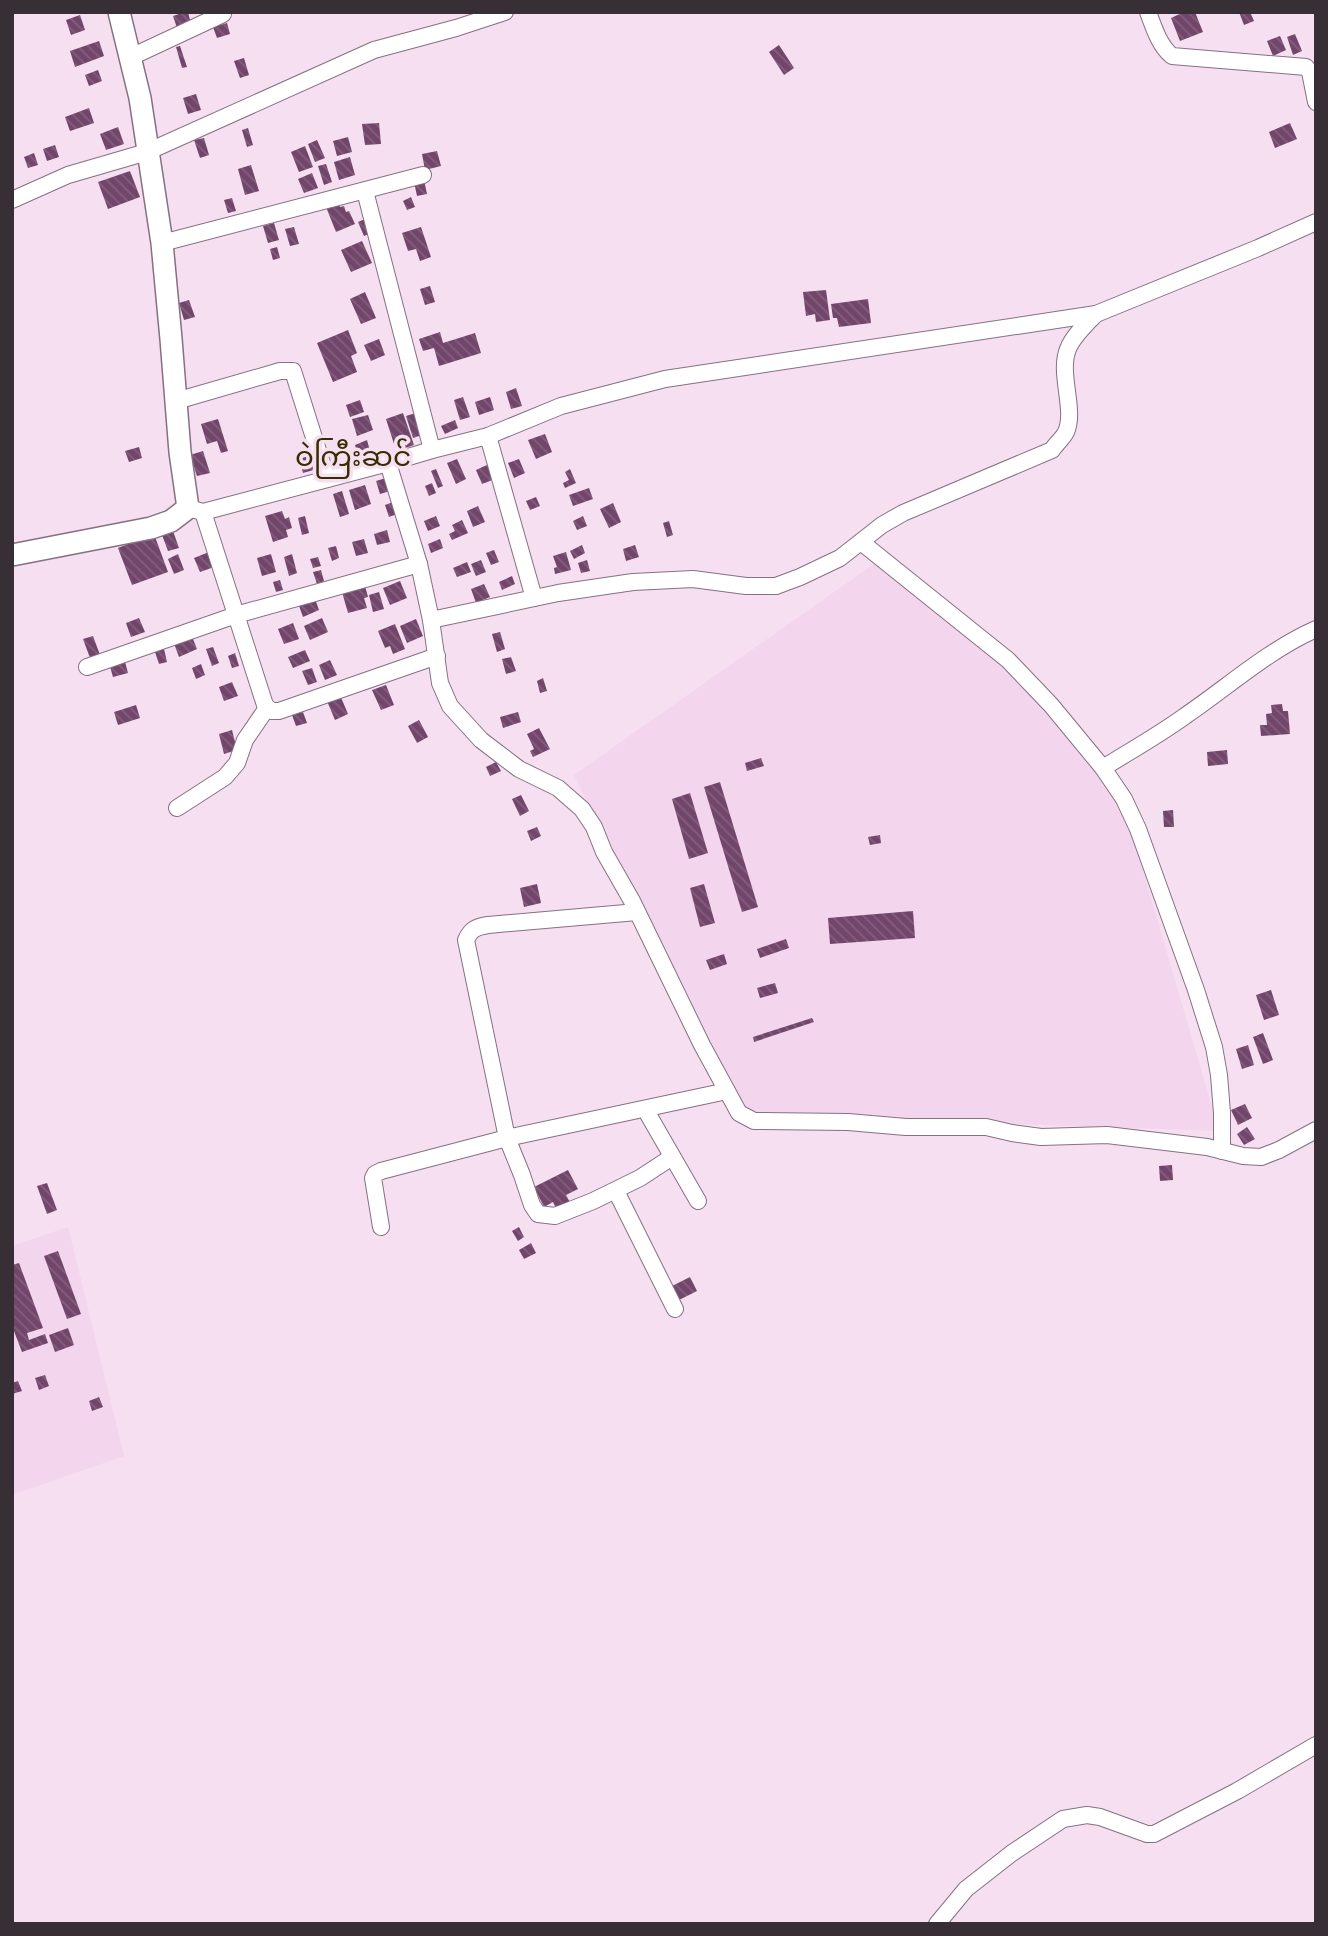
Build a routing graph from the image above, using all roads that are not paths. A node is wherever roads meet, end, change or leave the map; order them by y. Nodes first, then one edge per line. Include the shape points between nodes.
1 (120, 12) edge
2 (505, 12) edge
3 (1149, 12) edge
4 (223, 15) dead end
5 (131, 57) junction
6 (1313, 71) edge
7 (1316, 102) edge
8 (147, 152) junction
9 (423, 175) dead end
10 (365, 191) junction
11 (12, 201) edge
12 (1316, 222) edge
13 (162, 243) junction
14 (1096, 314) junction
15 (176, 401) junction
16 (488, 436) junction
17 (432, 450) junction
18 (388, 463) junction
19 (327, 479) junction
20 (195, 510) junction
21 (861, 542) junction
22 (12, 555) edge
23 (418, 564) junction
24 (534, 598) junction
25 (236, 615) junction
26 (431, 620) junction
27 (1316, 629) edge
28 (437, 656) junction
29 (87, 667) dead end
30 (267, 708) junction
31 (1102, 768) junction
32 (177, 808) dead end
33 (637, 912) junction
34 (727, 1091) junction
35 (645, 1109) junction
36 (1316, 1130) edge
37 (507, 1138) junction
38 (1222, 1150) junction
39 (672, 1157) junction
40 (616, 1191) junction
41 (698, 1200) dead end
42 (382, 1227) dead end
43 (675, 1309) dead end
44 (1316, 1745) edge
45 (937, 1924) edge

1 - 5 street
2 - 8 street via 374,50
3 - 6 street via 1158,39 1172,56
4 - 5 street
5 - 8 street
6 - 7 street
8 - 11 street via 68,175
8 - 13 street
9 - 10 street
10 - 13 street
10 - 17 street
12 - 14 street
13 - 15 street
14 - 16 street via 665,379 561,406
14 - 21 street via 1066,352 1068,424 1052,450 903,513
15 - 19 street via 293,371
15 - 20 street via 180,452
16 - 17 street
16 - 24 street
17 - 18 street
18 - 19 street
18 - 23 street
19 - 20 street
20 - 22 street via 152,528
20 - 25 street
21 - 24 street via 840,558 776,586 655,580
21 - 31 street via 1008,660
23 - 25 street
23 - 26 street
24 - 26 street
25 - 29 street
25 - 30 street
26 - 28 street
27 - 31 street via 1270,653 1187,715
28 - 30 street via 279,711
28 - 33 street via 440,683 450,706 481,740 519,769 575,801 594,827
30 - 32 street via 225,777
31 - 38 street via 1138,830 1214,1047
33 - 34 street
33 - 37 street via 488,925 470,931 466,940
34 - 35 street
34 - 38 street via 739,1113 754,1121 986,1127 1041,1137 1107,1135
35 - 37 street
35 - 39 street
36 - 38 street via 1261,1157
37 - 40 street via 538,1213 555,1216
37 - 42 street via 375,1174
39 - 40 street
39 - 41 street
40 - 43 street
44 - 45 street via 1154,1834 1100,1817 1063,1819 966,1889

